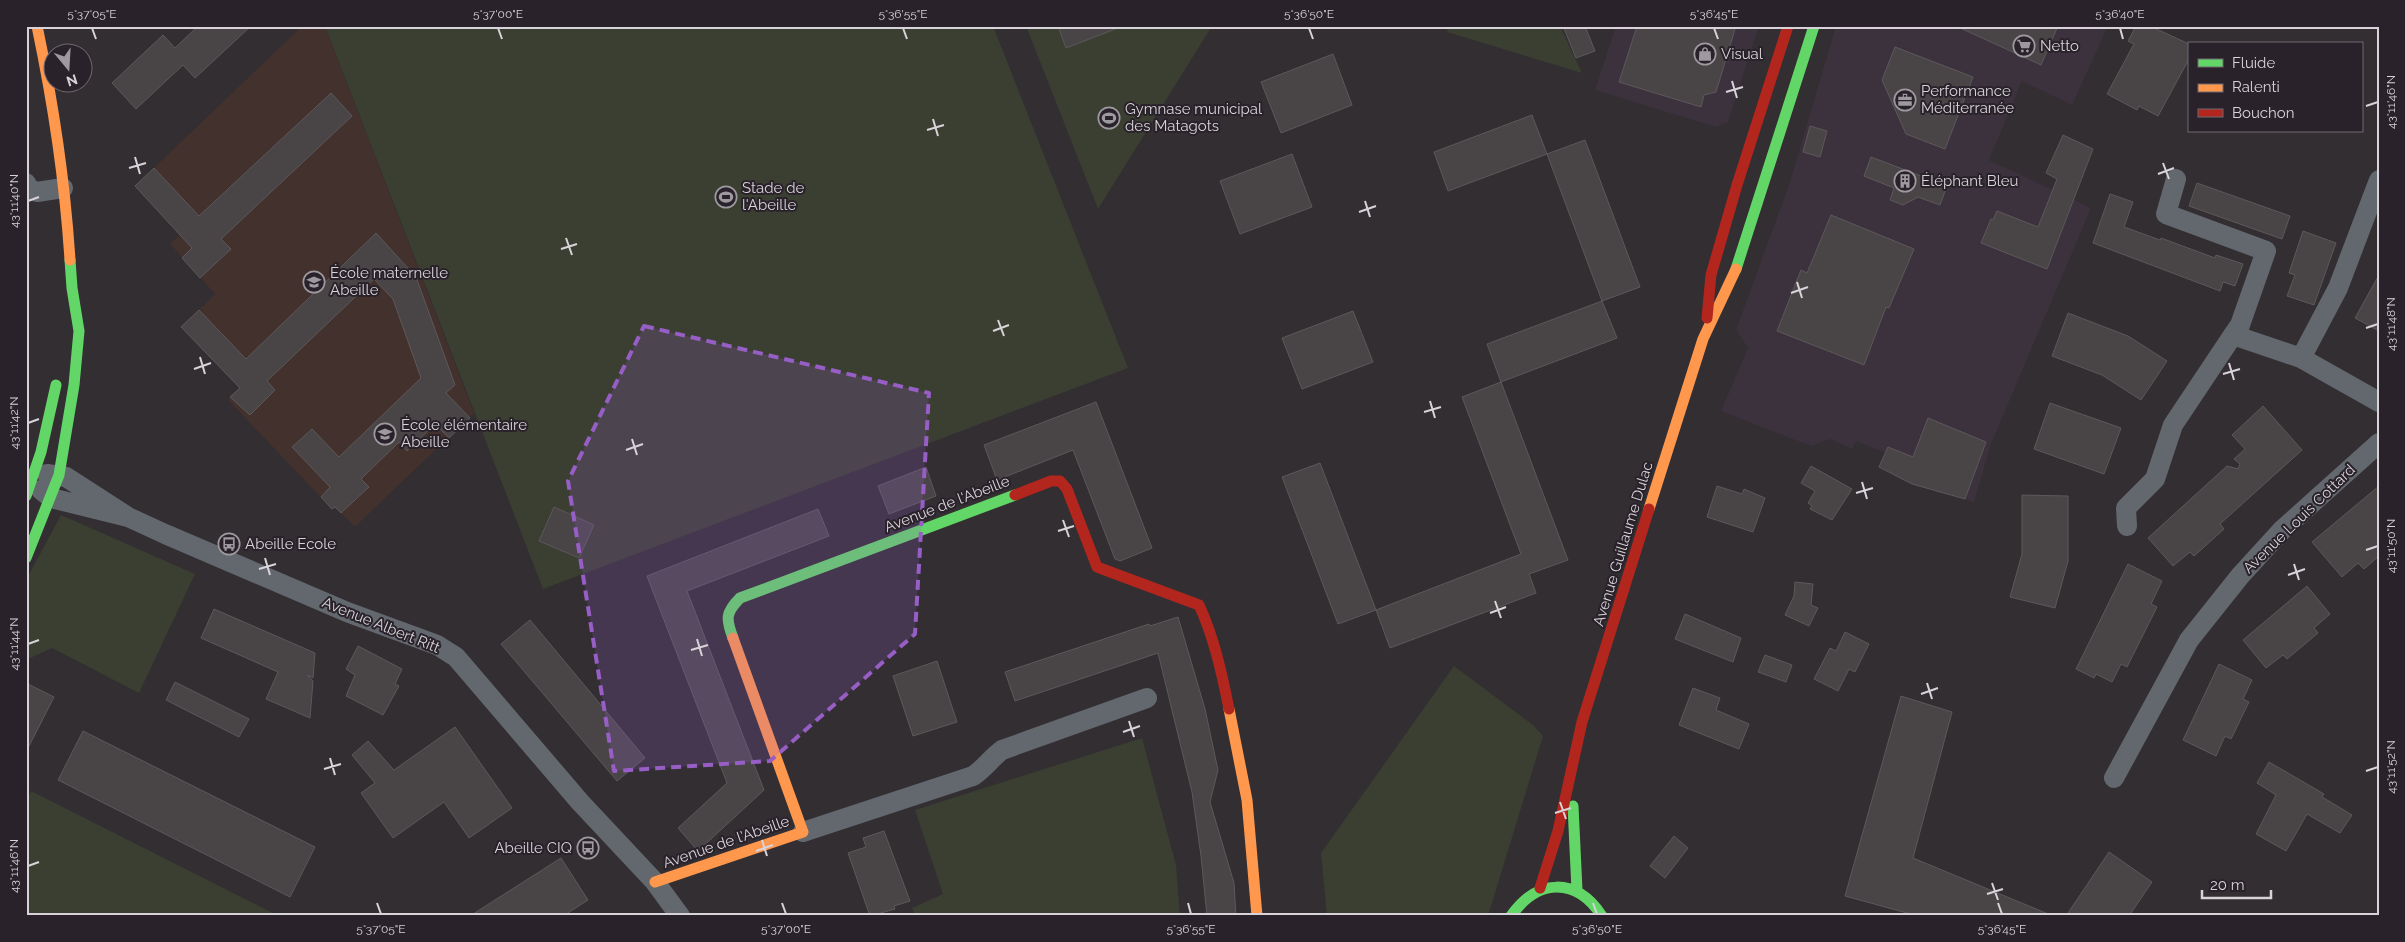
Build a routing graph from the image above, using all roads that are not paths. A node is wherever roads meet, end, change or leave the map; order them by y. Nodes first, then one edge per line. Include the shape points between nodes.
1 (37, 26) edge
2 (1788, 26) edge
3 (1814, 26) edge
4 (1750, 148) junction
5 (1773, 155) junction
6 (2176, 179) dead end
7 (2379, 180) edge
8 (26, 183) edge
9 (1737, 185) junction
10 (62, 188) junction
11 (1762, 194) junction
12 (72, 288) junction
13 (66, 318) dead end
14 (1706, 332) junction
15 (2233, 336) junction
16 (2301, 358) junction
17 (57, 377) dead end
18 (2379, 402) edge
19 (2377, 447) edge
20 (59, 475) junction
21 (30, 487) edge
22 (51, 498) junction
23 (128, 517) junction
24 (2127, 526) dead end
25 (26, 558) edge
26 (1147, 698) dead end
27 (1572, 767) junction
28 (2114, 778) dead end
29 (803, 832) junction
30 (655, 882) junction
31 (1540, 888) junction
32 (1577, 890) junction
33 (680, 916) edge
34 (1257, 916) edge
35 (1511, 916) edge
36 (1602, 916) edge

1 - 10 main road
2 - 4 main road, Avenue Guillaume Dulac
3 - 5 main road, Avenue Guillaume Dulac
4 - 5 main road
4 - 9 main road, Avenue Guillaume Dulac
5 - 11 main road, Avenue Guillaume Dulac
6 - 15 street via 2166,214 2266,251 2240,325
7 - 16 street via 2338,288
8 - 10 street via 29,189 37,192
9 - 11 main road
9 - 14 main road, Avenue Guillaume Dulac via 1711,275
10 - 12 main road
11 - 14 main road, Avenue Guillaume Dulac via 1733,277
12 - 13 main road
12 - 20 main road via 79,331
14 - 27 main road, Avenue Guillaume Dulac via 1582,722
15 - 16 street
15 - 24 street via 2173,425 2154,479 2126,508
16 - 18 street
17 - 21 main road
19 - 28 street, Avenue Louis Cottard via 2282,530 2212,611 2189,640
20 - 21 street via 47,474
20 - 22 main road
20 - 23 street, Avenue Albert Ritt via 80,484
21 - 22 street
22 - 23 street, Avenue Albert Ritt
22 - 25 main road
23 - 30 street, Avenue Albert Ritt via 347,612 437,645 456,657 580,802
26 - 29 street via 1002,750 972,776
27 - 31 main road, Avenue Guillaume Dulac via 1558,831
27 - 32 main road, Avenue Guillaume Dulac
29 - 30 main road, Avenue de l'Abeille
29 - 34 main road, Avenue de l'Abeille via 727,621 731,607 740,598 1051,481 1060,481 1067,489 1097,567 1187,599 1199,605 1205,618 1223,681 1246,800
30 - 33 street, Avenue Albert Ritt
31 - 32 main road via 1559,886
31 - 35 main road via 1527,895
32 - 36 main road via 1589,898

